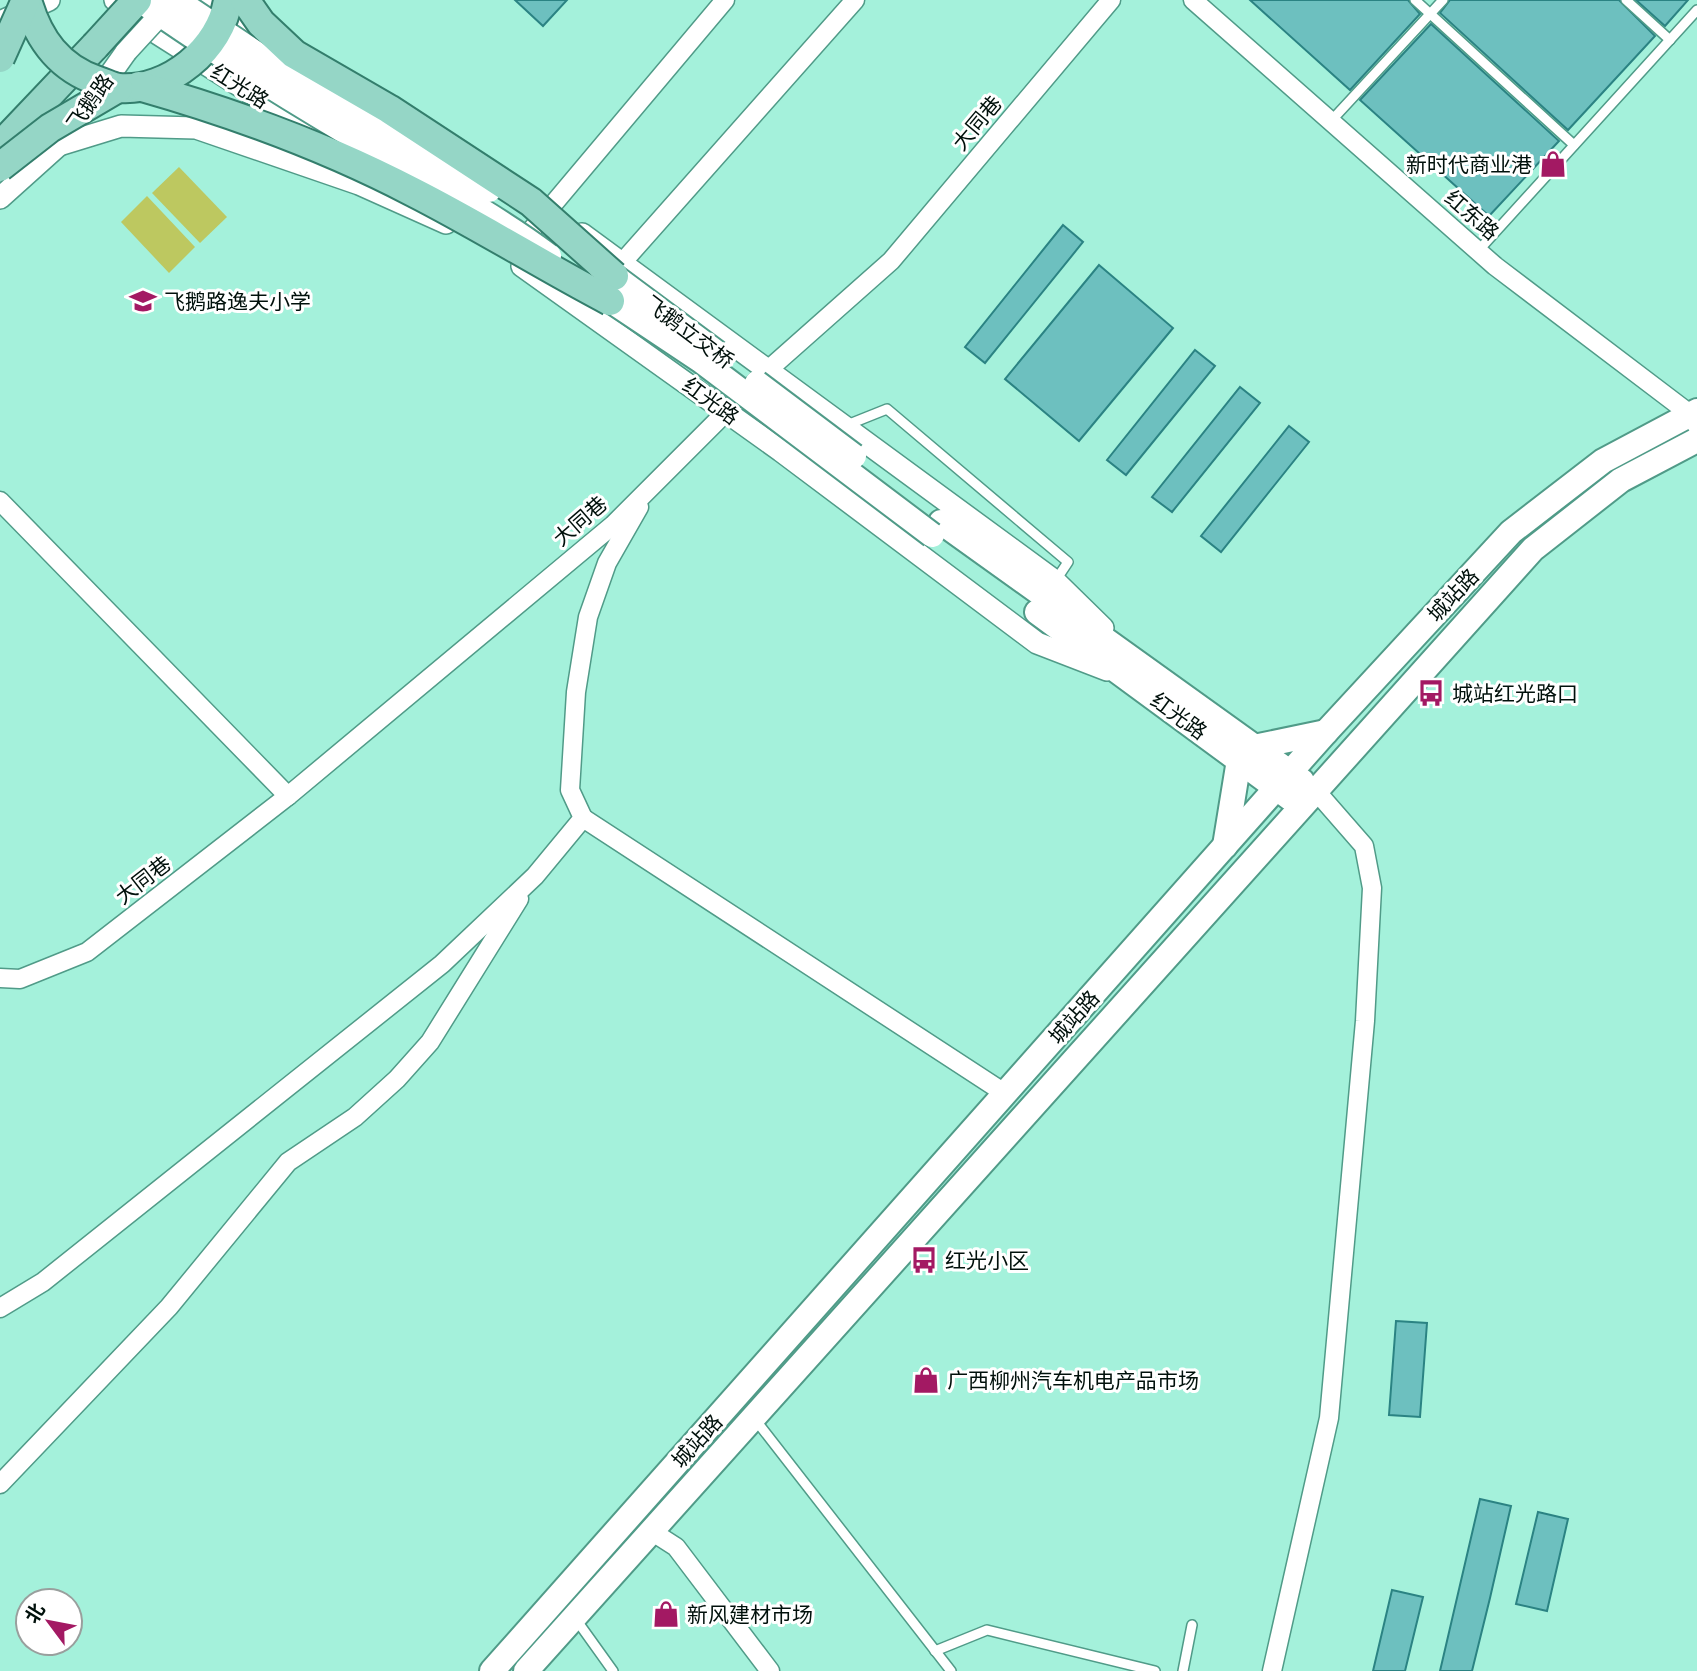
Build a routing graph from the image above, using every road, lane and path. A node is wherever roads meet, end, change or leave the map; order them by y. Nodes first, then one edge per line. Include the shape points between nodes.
1 (26, 0) edge
2 (48, 0) edge
3 (116, 0) edge
4 (139, 0) edge
5 (175, 0) edge
6 (205, 0) edge
7 (228, 0) edge
8 (245, 0) edge
9 (261, 0) edge
10 (725, 0) edge
11 (855, 0) edge
12 (1111, 0) edge
13 (1193, 0) edge
14 (1415, 0) edge
15 (1443, 0) edge
16 (1626, 0) edge
17 (1697, 10) edge
18 (1431, 14) junction
19 (0, 22) edge
20 (270, 39) junction
21 (91, 40) junction
22 (1670, 40) junction
23 (0, 58) edge
24 (129, 87) junction
25 (395, 108) junction
26 (0, 119) edge
27 (1331, 121) junction
28 (59, 145) junction
29 (1574, 145) junction
30 (0, 146) edge
31 (358, 160) junction
32 (0, 167) edge
33 (0, 198) edge
34 (547, 210) junction
35 (488, 242) junction
36 (1478, 251) junction
37 (509, 257) junction
38 (608, 286) junction
39 (768, 370) junction
40 (725, 411) junction
41 (1695, 417) edge
42 (845, 425) junction
43 (1697, 440) edge
44 (651, 486) junction
45 (0, 501) edge
46 (1055, 581) junction
47 (1134, 672) junction
48 (1326, 732) junction
49 (1247, 753) junction
50 (1284, 780) junction
51 (288, 796) junction
52 (1309, 799) junction
53 (583, 818) junction
54 (1225, 846) junction
55 (535, 876) junction
56 (0, 978) edge
57 (1006, 1094) junction
58 (0, 1308) edge
59 (753, 1418) junction
60 (0, 1484) edge
61 (651, 1531) junction
62 (574, 1617) junction
63 (1192, 1625) dead end
64 (935, 1651) junction
65 (492, 1671) edge
66 (526, 1671) edge
67 (613, 1671) edge
68 (770, 1671) edge
69 (951, 1671) edge
70 (1155, 1671) edge
71 (1183, 1671) edge
72 (1272, 1671) edge

1 - 23 main road, bridge
1 - 24 main road, bridge via 45,44 62,62 83,76
2 - 19 street
3 - 21 main road, 飞鹅路
3 - 31 street, 红光路 via 144,26
4 - 21 main road, 飞鹅路, bridge
4 - 38 main road, 飞鹅立交桥, bridge via 290,99
5 - 28 street, 飞鹅路, bridge via 126,52
5 - 38 main road, 飞鹅立交桥, bridge via 297,81 489,189
6 - 20 street, 红光路
7 - 24 main road, bridge via 218,30 203,52 182,70
8 - 38 main road, bridge via 261,23 294,54 389,109 531,202
9 - 20 street
10 - 34 street
11 - 38 street
12 - 39 street, 大同巷 via 891,261
13 - 27 street, 红东路
14 - 18 lane
15 - 18 lane
16 - 22 lane
17 - 22 lane
18 - 27 lane
18 - 29 lane
20 - 25 street, 红光路
21 - 26 main road, 飞鹅路
21 - 30 main road, 飞鹅路
22 - 29 lane
24 - 32 main road, bridge via 50,128
24 - 38 main road, bridge via 232,112 316,146
25 - 31 street
25 - 34 street, 红光路
27 - 36 street, 红东路
28 - 33 street, 飞鹅路
28 - 35 street via 121,126 196,128 359,184
29 - 36 lane
31 - 35 street, 红光路
34 - 37 street
34 - 38 street, 红光路
35 - 37 street, 红光路
36 - 41 street, 红东路
37 - 38 street, 红光路
38 - 39 street, 红光路
38 - 40 street, 红光路
38 - 47 main road, 飞鹅立交桥, bridge
39 - 40 street, 大同巷
39 - 42 street, 红光路
40 - 44 street, 大同巷
40 - 47 street, 红光路 via 1037,643
41 - 48 main road, 城站路 via 1603,461 1511,532
42 - 46 street, 红光路
42 - 46 lane via 887,410 1068,562
43 - 52 main road, 城站路 via 1621,481 1533,549
44 - 51 street, 大同巷 via 613,525
44 - 53 street via 607,563 588,617 576,692 570,790
45 - 51 street
46 - 47 street, 红光路
47 - 49 main road, 红光路
48 - 49 main road
48 - 50 main road, 城站路
49 - 50 main road, 红光路
49 - 54 main road
50 - 52 main road, 红光路
50 - 54 main road, 城站路
51 - 56 street, 大同巷 via 87,952 20,979
52 - 59 main road, 城站路
52 - 72 street via 1364,846 1371,888 1365,1021 1329,1418
53 - 55 street
53 - 57 street
54 - 57 main road, 城站路
55 - 58 street via 442,964 43,1282
55 - 60 street via 430,1042 355,1116 288,1162 169,1307
57 - 65 main road, 城站路
59 - 61 main road, 城站路
59 - 64 lane
61 - 62 main road, 城站路
61 - 68 street via 676,1547
62 - 66 main road, 城站路
62 - 67 lane
63 - 71 lane
64 - 69 lane
64 - 70 lane via 986,1630

